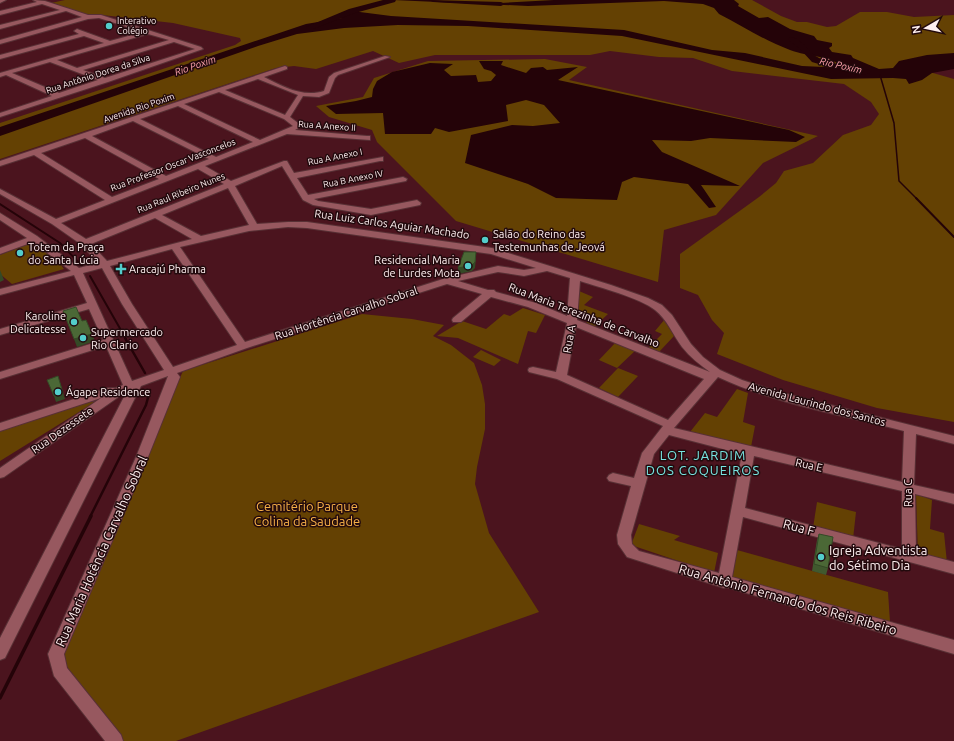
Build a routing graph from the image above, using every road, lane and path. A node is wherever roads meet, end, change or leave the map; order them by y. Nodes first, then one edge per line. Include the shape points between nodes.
1 (36, 0) edge
2 (44, 2) junction
3 (65, 10) junction
4 (0, 13) edge
5 (88, 17) junction
6 (61, 25) junction
7 (0, 27) edge
8 (148, 32) junction
9 (84, 34) junction
10 (175, 40) junction
11 (0, 42) edge
12 (110, 43) junction
13 (0, 52) edge
14 (8, 55) junction
15 (0, 57) edge
16 (387, 57) dead end
17 (50, 60) junction
18 (0, 66) edge
19 (285, 68) dead end
20 (78, 70) junction
21 (6, 73) edge
22 (258, 78) junction
23 (106, 81) junction
24 (219, 90) junction
25 (301, 95) junction
26 (59, 96) junction
27 (178, 104) junction
28 (0, 106) edge
29 (11, 112) junction
30 (0, 115) edge
31 (286, 118) junction
32 (134, 119) junction
33 (286, 132) junction
34 (86, 135) junction
35 (367, 138) dead end
36 (259, 142) junction
37 (34, 152) junction
38 (215, 159) junction
39 (380, 159) dead end
40 (0, 164) edge
41 (199, 166) junction
42 (293, 176) junction
43 (166, 179) junction
44 (403, 179) dead end
45 (230, 184) junction
46 (0, 191) edge
47 (306, 198) junction
48 (111, 200) junction
49 (417, 203) dead end
50 (154, 214) junction
51 (0, 216) edge
52 (55, 222) junction
53 (254, 226) junction
54 (34, 238) junction
55 (199, 239) junction
56 (85, 243) junction
57 (174, 246) junction
58 (0, 251) edge
59 (104, 264) junction
60 (548, 269) junction
61 (77, 271) junction
62 (575, 277) junction
63 (446, 281) junction
64 (0, 292) edge
65 (490, 292) junction
66 (92, 305) junction
67 (457, 320) dead end
68 (572, 321) junction
69 (0, 332) edge
70 (109, 342) junction
71 (243, 346) junction
72 (533, 370) dead end
73 (170, 372) junction
74 (714, 375) junction
75 (0, 376) edge
76 (561, 377) junction
77 (130, 385) junction
78 (0, 427) edge
79 (668, 428) junction
80 (910, 430) junction
81 (954, 440) edge
82 (749, 451) junction
83 (0, 474) edge
84 (613, 478) dead end
85 (638, 483) junction
86 (908, 488) junction
87 (954, 499) edge
88 (738, 511) junction
89 (909, 556) junction
90 (954, 568) edge
91 (724, 582) junction
92 (954, 647) edge
93 (0, 653) edge
94 (115, 741) edge

1 - 2 street
2 - 3 street
2 - 4 street
3 - 5 street
3 - 7 street
5 - 6 street
5 - 8 street via 102,17
6 - 9 street
6 - 11 street
8 - 10 street
8 - 12 street
9 - 12 street
9 - 14 street
10 - 20 street
10 - 23 street, Rua Antônio Dorea da Silva via 200,49
12 - 17 street
13 - 14 street
14 - 15 street
16 - 25 street via 336,74 332,77 326,93
17 - 20 street
17 - 21 street
18 - 21 street
19 - 22 street, Avenida Rio Poxim
20 - 23 street
21 - 26 street
22 - 24 street, Avenida Rio Poxim
22 - 25 street
23 - 26 street, Rua Antônio Dorea da Silva
24 - 27 street, Avenida Rio Poxim
24 - 31 street
25 - 31 street
26 - 29 street, Rua Antônio Dorea da Silva
27 - 32 street, Avenida Rio Poxim
27 - 36 street
28 - 29 street
29 - 30 street, Rua Antônio Dorea da Silva
31 - 33 street, Rua Professor Oscar Vasconcelos via 298,126
32 - 34 street, Avenida Rio Poxim
32 - 38 street
33 - 35 street, Rua A Anexo II
33 - 36 street, Rua Professor Oscar Vasconcelos
34 - 37 street, Avenida Rio Poxim
34 - 43 street
36 - 38 street, Rua Professor Oscar Vasconcelos
37 - 40 street, Avenida Rio Poxim
37 - 48 street
38 - 41 street, Rua Professor Oscar Vasconcelos
39 - 42 street, Rua A Anexo I
41 - 43 street, Rua Professor Oscar Vasconcelos
41 - 45 street
42 - 45 street, Rua Raul Ribeiro Nunes via 284,163
42 - 47 street
43 - 48 street, Rua Professor Oscar Vasconcelos
44 - 47 street, Rua B Anexo IV
45 - 50 street, Rua Raul Ribeiro Nunes
45 - 53 street
46 - 52 street
47 - 49 street via 322,205 371,212
48 - 52 street, Rua Professor Oscar Vasconcelos
50 - 55 street
50 - 56 street, Rua Raul Ribeiro Nunes
51 - 54 street
52 - 56 street
53 - 55 street, Rua Luiz Carlos Aguiar Machado
53 - 60 street, Rua Luiz Carlos Aguiar Machado via 307,225 469,247 492,251
54 - 58 street
54 - 61 street
55 - 57 street, Rua Luiz Carlos Aguiar Machado
56 - 59 street
57 - 59 street, Rua Luiz Carlos Aguiar Machado
57 - 71 street
59 - 61 street, Rua Luiz Carlos Aguiar Machado
59 - 73 street
60 - 62 street, Avenida Laurindo dos Santos
60 - 63 street, Rua Hortência Carvalho Sobral via 524,273 498,269
61 - 64 street
61 - 66 street
62 - 68 street, Rua A
62 - 74 street, Avenida Laurindo dos Santos via 645,300 658,307 668,317 687,346
63 - 65 street, Rua Maria Terezinha de Carvalho
63 - 71 street, Rua Hortência Carvalho Sobral
65 - 67 street
65 - 68 street, Rua Maria Terezinha de Carvalho
66 - 69 street
66 - 70 street
68 - 74 street, Rua Maria Terezinha de Carvalho
68 - 76 street, Rua A
70 - 75 street
70 - 77 street
71 - 73 street, Rua Hortência Carvalho Sobral
72 - 76 street, Rua E
73 - 77 street, Rua Dezessete
73 - 94 street, Rua Maria Hotência Carvalho Sobral via 174,377 142,457 56,654 60,671
74 - 79 street
74 - 80 street, Avenida Laurindo dos Santos via 776,395
76 - 79 street, Rua E
77 - 78 street
77 - 83 street, Rua Dezessete
77 - 93 street
79 - 82 street, Rua E
79 - 85 street via 645,460
80 - 81 street, Avenida Laurindo dos Santos
80 - 86 street, Rua C
82 - 86 street, Rua E
82 - 88 street
84 - 85 street
85 - 91 street, Rua Antônio Fernando dos Reis Ribeiro via 624,536 626,547 635,555
86 - 87 street, Rua E
86 - 89 street, Rua C
88 - 89 street, Rua F
88 - 91 street
89 - 90 street, Rua F
91 - 92 street, Rua Antônio Fernando dos Reis Ribeiro

